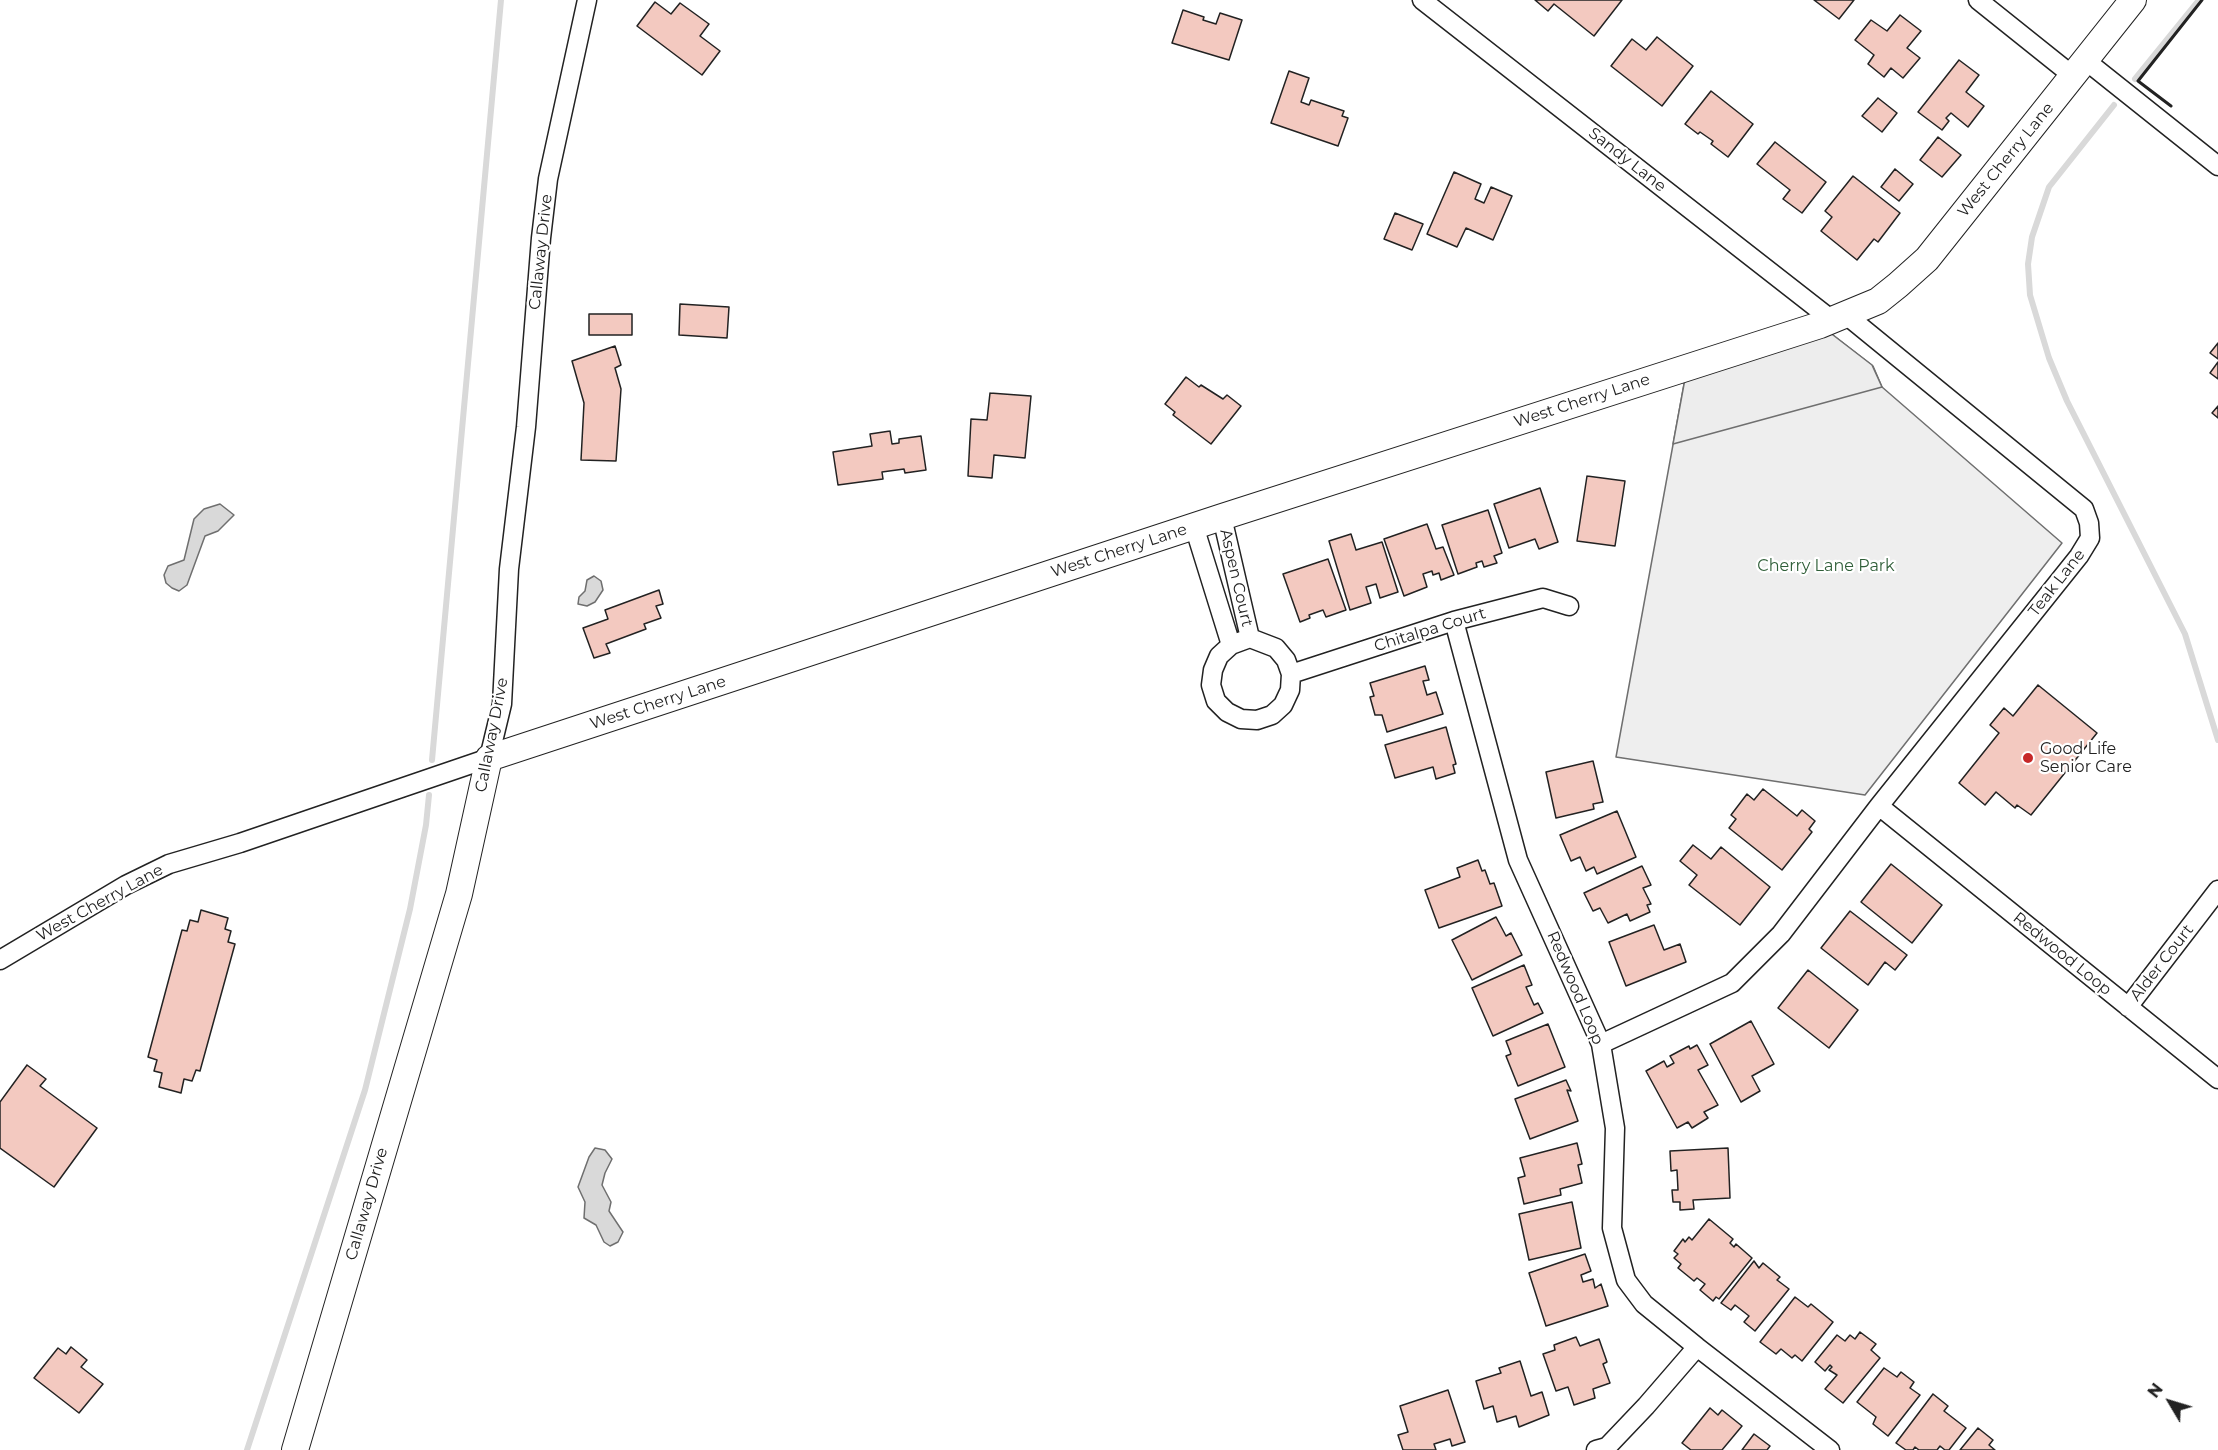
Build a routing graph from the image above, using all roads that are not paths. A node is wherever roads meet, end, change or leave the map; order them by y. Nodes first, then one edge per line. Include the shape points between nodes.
1 (587, 0) edge
2 (1422, 0) edge
3 (1978, 0) edge
4 (2133, 0) edge
5 (2079, 68) junction
6 (2218, 166) edge
7 (1838, 317) junction
8 (1222, 517) junction
9 (1194, 526) junction
10 (1569, 606) dead end
11 (1454, 621) junction
12 (1250, 638) junction
13 (1231, 645) junction
14 (1291, 674) junction
15 (489, 758) junction
16 (1879, 806) junction
17 (2218, 890) edge
18 (0, 960) edge
19 (2128, 1007) junction
20 (1601, 1044) junction
21 (2218, 1079) edge
22 (1696, 1347) junction
23 (295, 1450) edge
24 (1596, 1450) edge
25 (1830, 1450) edge

1 - 15 street, Callaway Drive via 548,179 509,569 503,694
2 - 7 street, Sandy Lane
3 - 5 street
4 - 5 street, West Cherry Lane
5 - 6 street
5 - 7 street, West Cherry Lane via 1927,259 1878,301
7 - 8 street, West Cherry Lane
7 - 16 street, Teak Lane via 2084,509 2089,523 2090,538 2079,556
8 - 9 street, West Cherry Lane
8 - 12 street, Aspen Court
9 - 13 street, Aspen Court
9 - 15 street, West Cherry Lane
10 - 11 street, Chitalpa Court via 1544,598
11 - 14 street, Chitalpa Court
11 - 20 street, Redwood Loop via 1518,860
12 - 13 street, Aspen Court
12 - 14 street, Aspen Court via 1276,648
13 - 14 street, Aspen Court via 1219,656 1212,670 1211,685 1216,700 1241,719 1257,720 1284,705
15 - 18 street, West Cherry Lane via 169,864
15 - 23 street, Callaway Drive via 459,894
16 - 19 street, Redwood Loop
16 - 20 street, Teak Lane via 1781,934 1732,983
17 - 19 street, Alder Court
19 - 21 street, Redwood Loop
20 - 22 street, Redwood Loop via 1615,1128 1612,1227 1626,1280 1644,1304
22 - 24 street via 1646,1406 1606,1447
22 - 25 street, Redwood Loop

